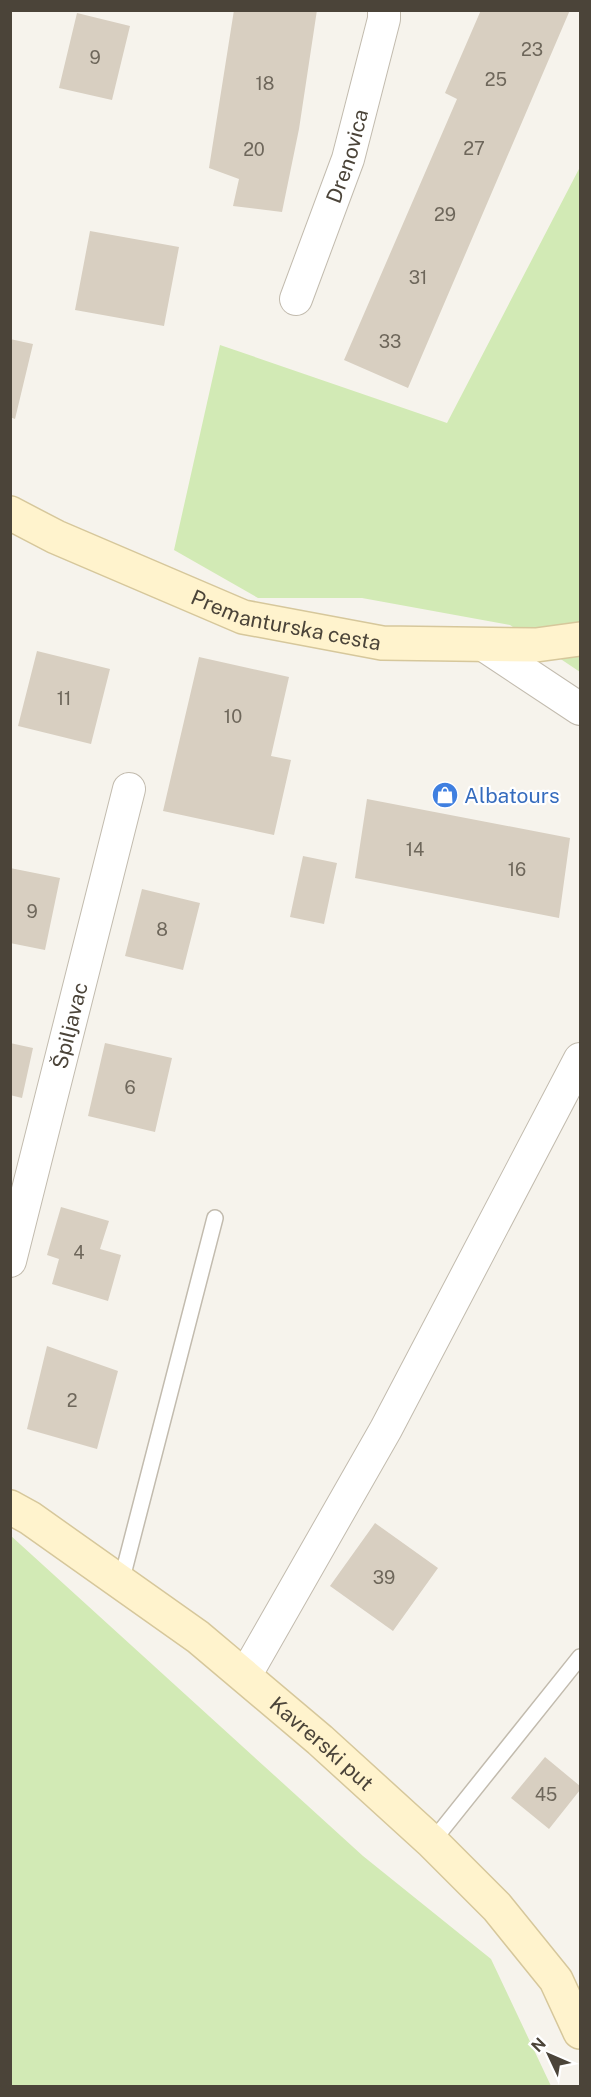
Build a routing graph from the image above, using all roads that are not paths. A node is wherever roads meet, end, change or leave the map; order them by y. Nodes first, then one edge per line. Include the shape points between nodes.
1 (384, 10) edge
2 (296, 299) dead end
3 (10, 513) edge
4 (580, 639) edge
5 (482, 644) junction
6 (580, 708) edge
7 (129, 789) dead end
8 (580, 1059) edge
9 (215, 1218) dead end
10 (10, 1261) edge
11 (10, 1507) edge
12 (121, 1582) junction
13 (580, 1657) edge
14 (245, 1676) junction
15 (432, 1842) junction
16 (580, 2032) edge

1 - 2 street, Drenovica via 348,159
3 - 5 main road, Premanturska cesta via 56,537 243,616 382,643
4 - 5 main road, Premanturska cesta via 536,645
5 - 6 street
7 - 10 street, Špiljavac
8 - 14 street via 386,1429
9 - 12 lane
11 - 12 main road, Kavrerski put
12 - 14 main road, Kavrerski put
13 - 15 lane
14 - 15 main road, Kavrerski put
15 - 16 main road, Kavrerski put via 498,1907 556,1980

